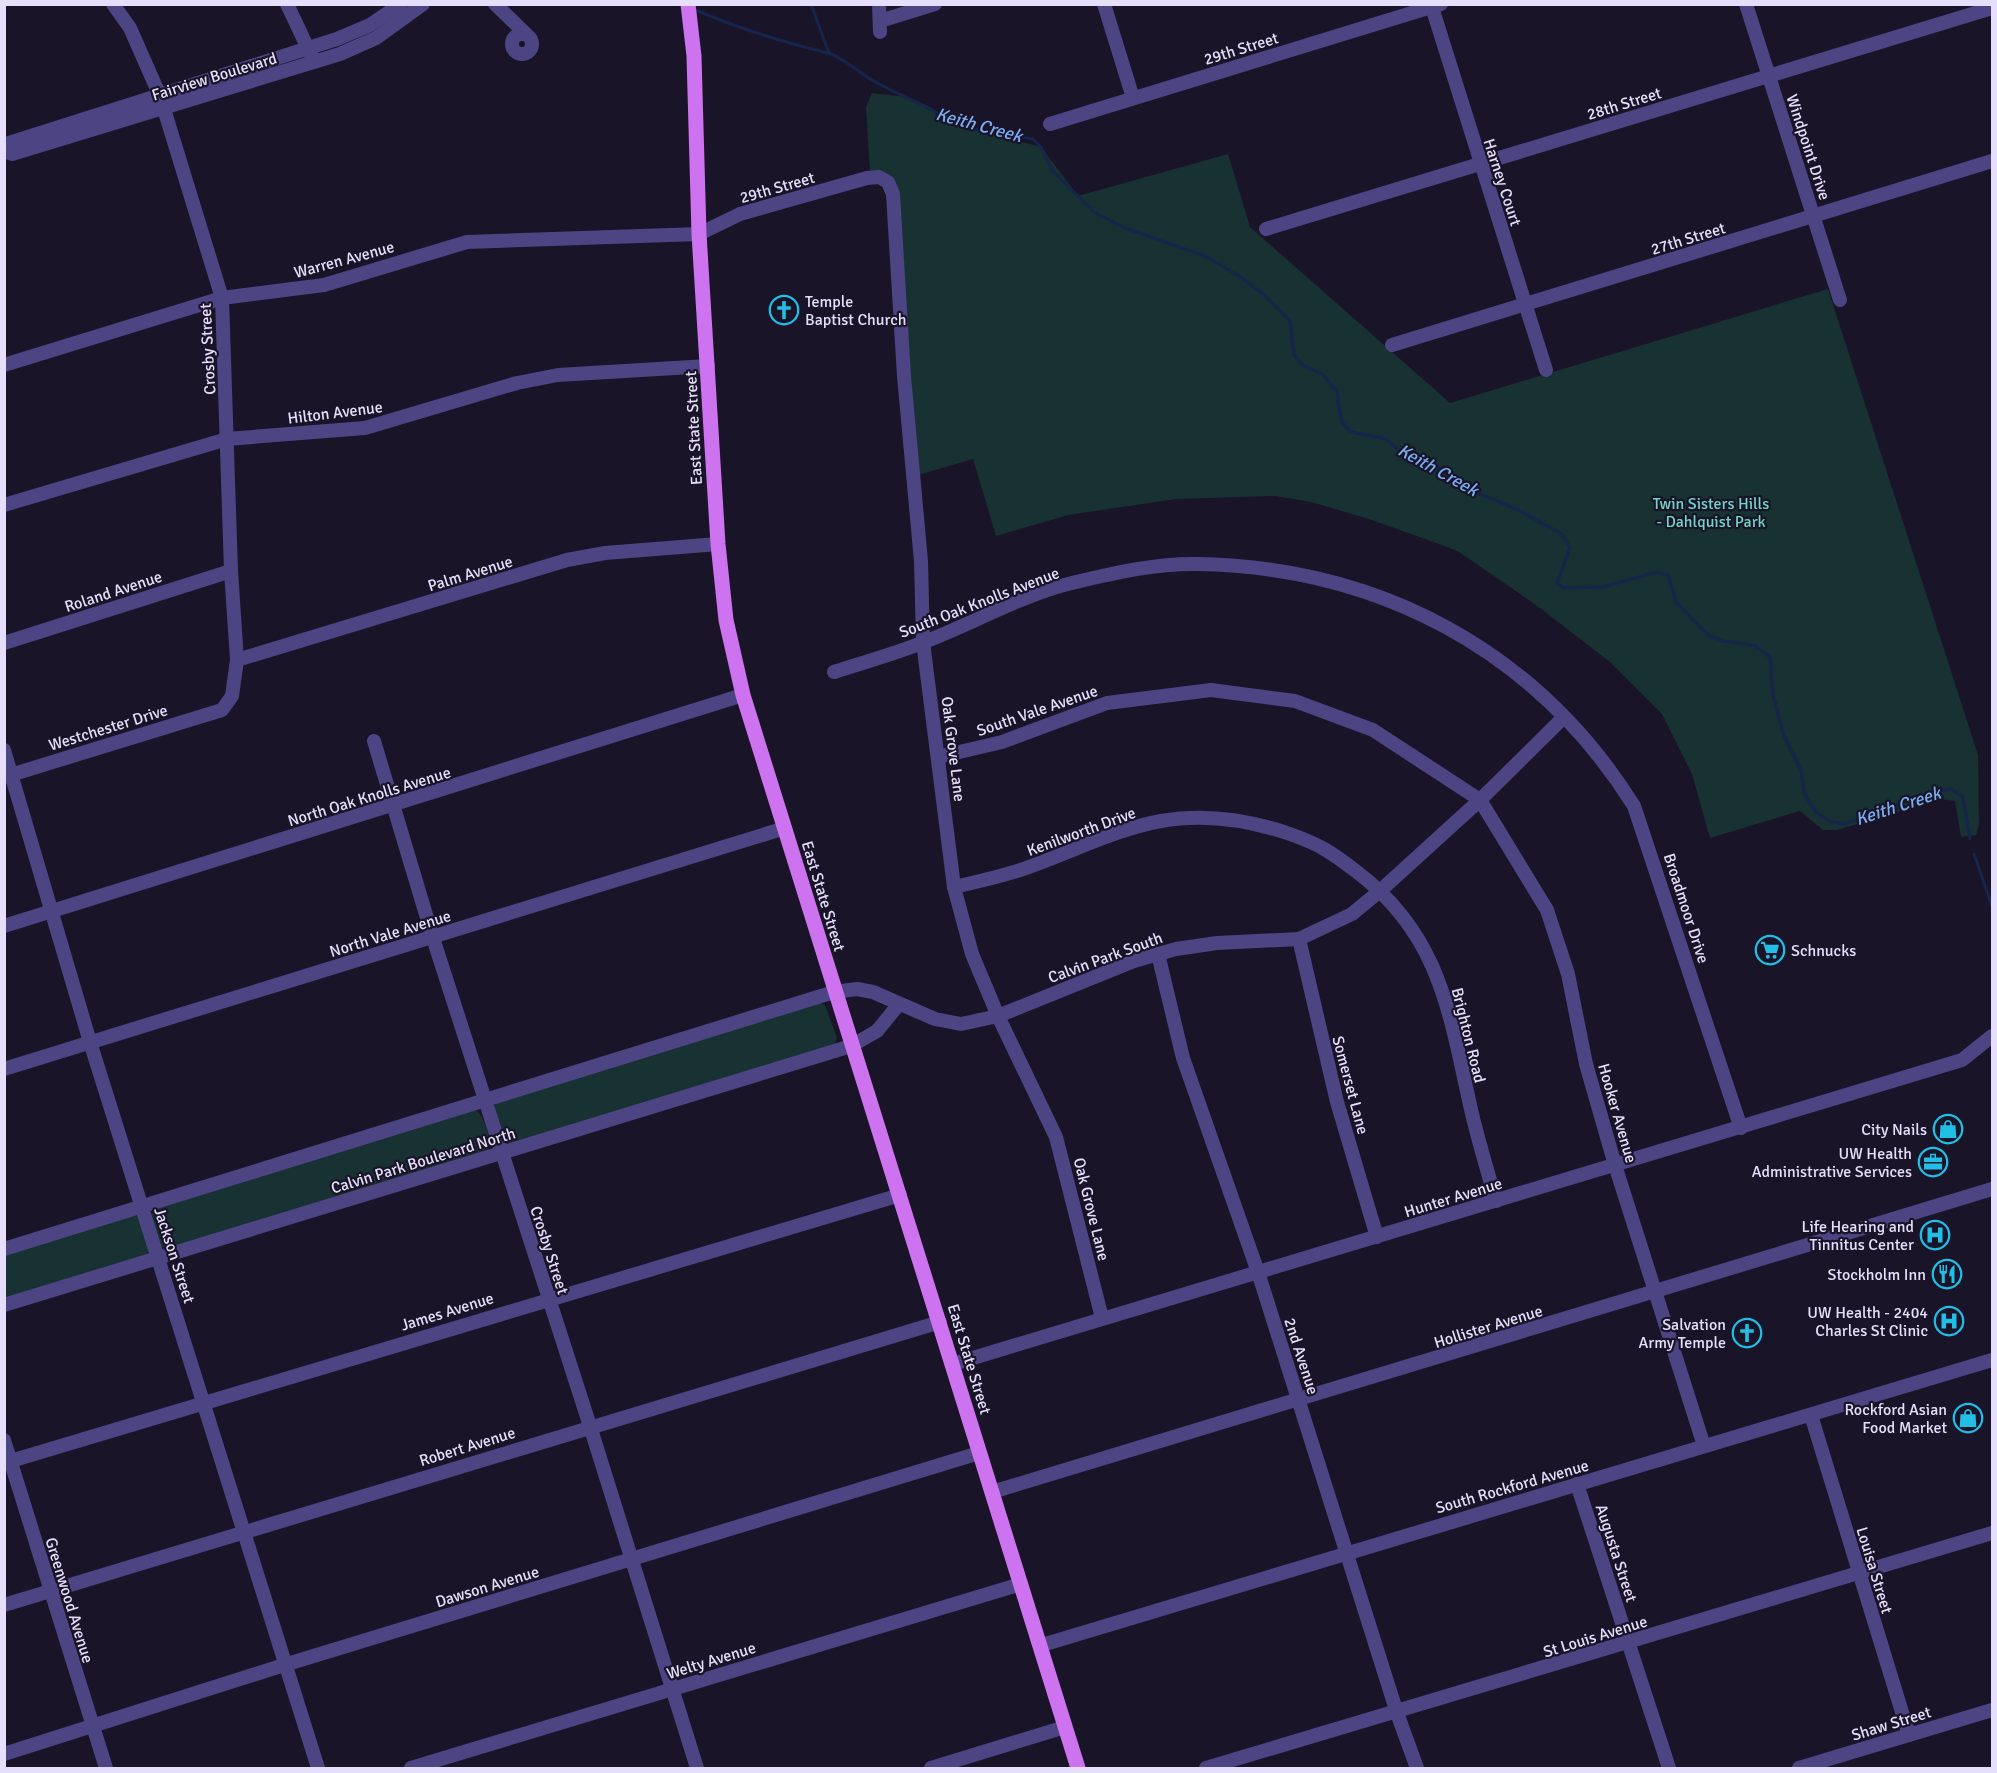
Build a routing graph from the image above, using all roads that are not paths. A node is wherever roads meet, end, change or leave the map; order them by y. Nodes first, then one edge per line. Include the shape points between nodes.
1 (113, 4) edge
2 (287, 4) edge
3 (401, 4) edge
4 (423, 4) edge
5 (495, 4) edge
6 (688, 4) edge
7 (879, 4) edge
8 (935, 4) edge
9 (1104, 4) edge
10 (1746, 4) edge
11 (1434, 6) edge
12 (1992, 8) edge
13 (526, 34) dead end
14 (311, 56) junction
15 (1769, 76) junction
16 (1133, 98) junction
17 (163, 102) junction
18 (1050, 124) dead end
19 (4, 150) edge
20 (1992, 161) edge
21 (1479, 164) junction
22 (867, 178) joint
23 (1814, 217) junction
24 (1266, 229) dead end
25 (699, 234) junction
26 (222, 298) junction
27 (1840, 300) dead end
28 (1526, 305) junction
29 (1392, 345) dead end
30 (4, 365) edge
31 (708, 366) junction
32 (1546, 370) dead end
33 (227, 439) junction
34 (4, 505) edge
35 (718, 544) junction
36 (231, 572) junction
37 (923, 642) junction
38 (4, 643) edge
39 (237, 660) junction
40 (834, 672) dead end
41 (743, 695) junction
42 (222, 710) joint
43 (1564, 717) junction
44 (374, 741) dead end
45 (4, 750) edge
46 (938, 757) junction
47 (8, 776) edge
48 (1480, 800) junction
49 (394, 806) junction
50 (785, 828) junction
51 (954, 887) junction
52 (1381, 890) junction
53 (51, 912) junction
54 (4, 926) edge
55 (433, 938) junction
56 (1299, 939) junction
57 (1158, 954) junction
58 (834, 992) junction
59 (899, 1004) junction
60 (999, 1016) junction
61 (1992, 1036) edge
62 (90, 1042) junction
63 (851, 1046) junction
64 (4, 1069) edge
65 (485, 1101) junction
66 (1742, 1128) junction
67 (501, 1153) junction
68 (1615, 1165) junction
69 (1992, 1189) edge
70 (900, 1195) junction
71 (1496, 1201) junction
72 (142, 1207) junction
73 (1377, 1238) junction
74 (4, 1249) edge
75 (160, 1257) junction
76 (1258, 1272) junction
77 (1656, 1292) junction
78 (548, 1298) junction
79 (4, 1305) edge
80 (1102, 1318) junction
81 (940, 1322) junction
82 (1992, 1359) edge
83 (953, 1364) junction
84 (1299, 1401) junction
85 (204, 1402) junction
86 (1810, 1415) junction
87 (590, 1426) junction
88 (4, 1440) edge
89 (1704, 1446) junction
90 (979, 1453) junction
91 (8, 1461) edge
92 (1577, 1484) junction
93 (993, 1492) junction
94 (242, 1531) junction
95 (1992, 1533) edge
96 (1347, 1552) junction
97 (632, 1560) junction
98 (1859, 1574) junction
99 (1022, 1584) junction
100 (49, 1591) junction
101 (4, 1605) edge
102 (1629, 1642) junction
103 (1042, 1645) junction
104 (284, 1665) junction
105 (672, 1689) junction
106 (1992, 1710) edge
107 (1397, 1713) junction
108 (93, 1726) junction
109 (1065, 1727) junction
110 (1909, 1735) junction
111 (4, 1754) edge
112 (106, 1768) edge
113 (318, 1768) edge
114 (411, 1768) edge
115 (697, 1768) edge
116 (931, 1768) edge
117 (1078, 1768) edge
118 (1206, 1768) edge
119 (1417, 1768) edge
120 (1669, 1768) edge
121 (1799, 1768) edge

1 - 17 street, Crosby Street via 135,38
2 - 14 street
3 - 14 street, Fairview Boulevard
4 - 14 street, Fairview Boulevard via 376,38
5 - 13 street
6 - 25 main road, East State Street via 694,56
7 - 8 street via 880,27
9 - 16 street
10 - 15 street, Windpoint Drive
11 - 16 street, 29th Street
11 - 21 street, Harney Court
12 - 15 street, 28th Street
14 - 17 street, Fairview Boulevard
15 - 21 street, 28th Street
15 - 23 street, Windpoint Drive
16 - 18 street, 29th Street
17 - 19 street, Fairview Boulevard via 12,154
17 - 26 street, Crosby Street
20 - 23 street, 27th Street
21 - 24 street, 28th Street
21 - 28 street, Harney Court
22 - 25 street, 29th Street via 740,214
22 - 37 street, Oak Grove Lane via 879,177 888,182 893,194 921,561
23 - 27 street, Windpoint Drive
23 - 28 street, 27th Street
25 - 26 street, Warren Avenue via 467,242 324,285
25 - 31 main road, East State Street
26 - 30 street, Warren Avenue
26 - 33 street, Crosby Street
28 - 29 street, 27th Street
28 - 32 street, Harney Court
31 - 33 street, Hilton Avenue via 558,375 517,383 365,428
31 - 35 main road, East State Street
33 - 34 street, Hilton Avenue
33 - 36 street, Crosby Street
35 - 39 street, Palm Avenue via 587,556
35 - 41 main road, East State Street via 726,620
36 - 38 street, Roland Avenue
36 - 39 street, Crosby Street
37 - 40 street, South Oak Knolls Avenue
37 - 43 street, South Oak Knolls Avenue via 1073,583 1136,570 1196,564 1266,570 1317,577 1371,592 1428,616 1482,648
37 - 46 street, Oak Grove Lane
39 - 42 street, Crosby Street via 232,696
41 - 49 street, North Oak Knolls Avenue
41 - 50 main road, East State Street
42 - 47 street, Westchester Drive
43 - 48 street, Calvin Park South
43 - 66 street, Broadmoor Drive via 1612,771 1634,806
44 - 49 street, Crosby Street
45 - 47 street, Jackson Street
46 - 48 street, South Vale Avenue via 1002,742 1107,703 1210,690 1295,700 1373,730
46 - 51 street, Oak Grove Lane
47 - 53 street, Jackson Street
48 - 52 street, Calvin Park South
48 - 68 street, Hooker Avenue via 1547,910 1568,974 1586,1064
49 - 53 street, North Oak Knolls Avenue
49 - 55 street, Crosby Street
50 - 55 street, North Vale Avenue
50 - 58 main road, East State Street
51 - 52 street, Kenilworth Drive via 1026,868 1135,827 1210,817 1262,824 1321,845
51 - 60 street, Oak Grove Lane via 972,954
52 - 56 street, Calvin Park South via 1352,915
52 - 71 street, Brighton Road via 1413,928 1431,961 1450,1013
53 - 54 street, North Oak Knolls Avenue
53 - 62 street, Jackson Street
55 - 62 street, North Vale Avenue
55 - 65 street, Crosby Street
56 - 57 street, Calvin Park South via 1217,943
56 - 73 street, Somerset Lane via 1337,1102
57 - 60 street, Calvin Park South
57 - 76 street, 2nd Avenue via 1183,1058
58 - 59 street, Calvin Park South via 873,992
58 - 63 main road, East State Street
58 - 65 street
59 - 60 street, Calvin Park South via 961,1024
59 - 63 street via 877,1031
60 - 80 street, Oak Grove Lane via 1056,1137
61 - 66 street, Hunter Avenue via 1962,1060
62 - 64 street, North Vale Avenue
62 - 72 street, Jackson Street
63 - 67 street, Calvin Park Boulevard North
63 - 70 main road, East State Street
65 - 67 street, Crosby Street
65 - 72 street
66 - 68 street, Hunter Avenue
67 - 75 street, Calvin Park Boulevard North
67 - 78 street, Crosby Street
68 - 71 street, Hunter Avenue
68 - 77 street, Hooker Avenue
69 - 77 street, Hollister Avenue
70 - 78 street, James Avenue
70 - 81 main road, East State Street
71 - 73 street, Hunter Avenue
72 - 74 street
72 - 75 street, Jackson Street
73 - 76 street, Hunter Avenue
75 - 79 street, Calvin Park Boulevard North
75 - 85 street, Jackson Street
76 - 80 street, Hunter Avenue
76 - 84 street, 2nd Avenue
77 - 84 street, Hollister Avenue
77 - 89 street, Hooker Avenue
78 - 85 street, James Avenue
78 - 87 street, Crosby Street
80 - 83 street, Hunter Avenue
81 - 83 main road, East State Street
81 - 87 street, Robert Avenue
82 - 86 street, South Rockford Avenue
83 - 90 main road, East State Street
84 - 93 street, Hollister Avenue
84 - 96 street, 2nd Avenue
85 - 91 street, James Avenue
85 - 94 street, Jackson Street
86 - 89 street, South Rockford Avenue
86 - 98 street, Louisa Street
87 - 94 street, Robert Avenue
87 - 97 street, Crosby Street
88 - 91 street, Greenwood Avenue
89 - 92 street, South Rockford Avenue
90 - 93 main road, East State Street
90 - 97 street, Dawson Avenue
91 - 100 street, Greenwood Avenue
92 - 96 street, South Rockford Avenue
92 - 102 street, Augusta Street
93 - 99 main road, East State Street
94 - 100 street, Robert Avenue
94 - 104 street, Jackson Street
95 - 98 street, St Louis Avenue
96 - 103 street, South Rockford Avenue
96 - 107 street, 2nd Avenue
97 - 104 street, Dawson Avenue
97 - 105 street, Crosby Street
98 - 102 street, St Louis Avenue
98 - 110 street, Louisa Street
99 - 103 main road, East State Street
99 - 105 street, Welty Avenue
100 - 101 street, Robert Avenue
100 - 108 street, Greenwood Avenue
102 - 107 street, St Louis Avenue
102 - 120 street, Augusta Street
103 - 109 main road, East State Street
104 - 108 street, Dawson Avenue
104 - 113 street, Jackson Street
105 - 114 street, Welty Avenue
105 - 115 street, Crosby Street
106 - 110 street, Shaw Street
107 - 118 street, St Louis Avenue
107 - 119 street, 2nd Avenue
108 - 111 street, Dawson Avenue
108 - 112 street, Greenwood Avenue
109 - 116 street
109 - 117 main road, East State Street
110 - 121 street, Shaw Street

